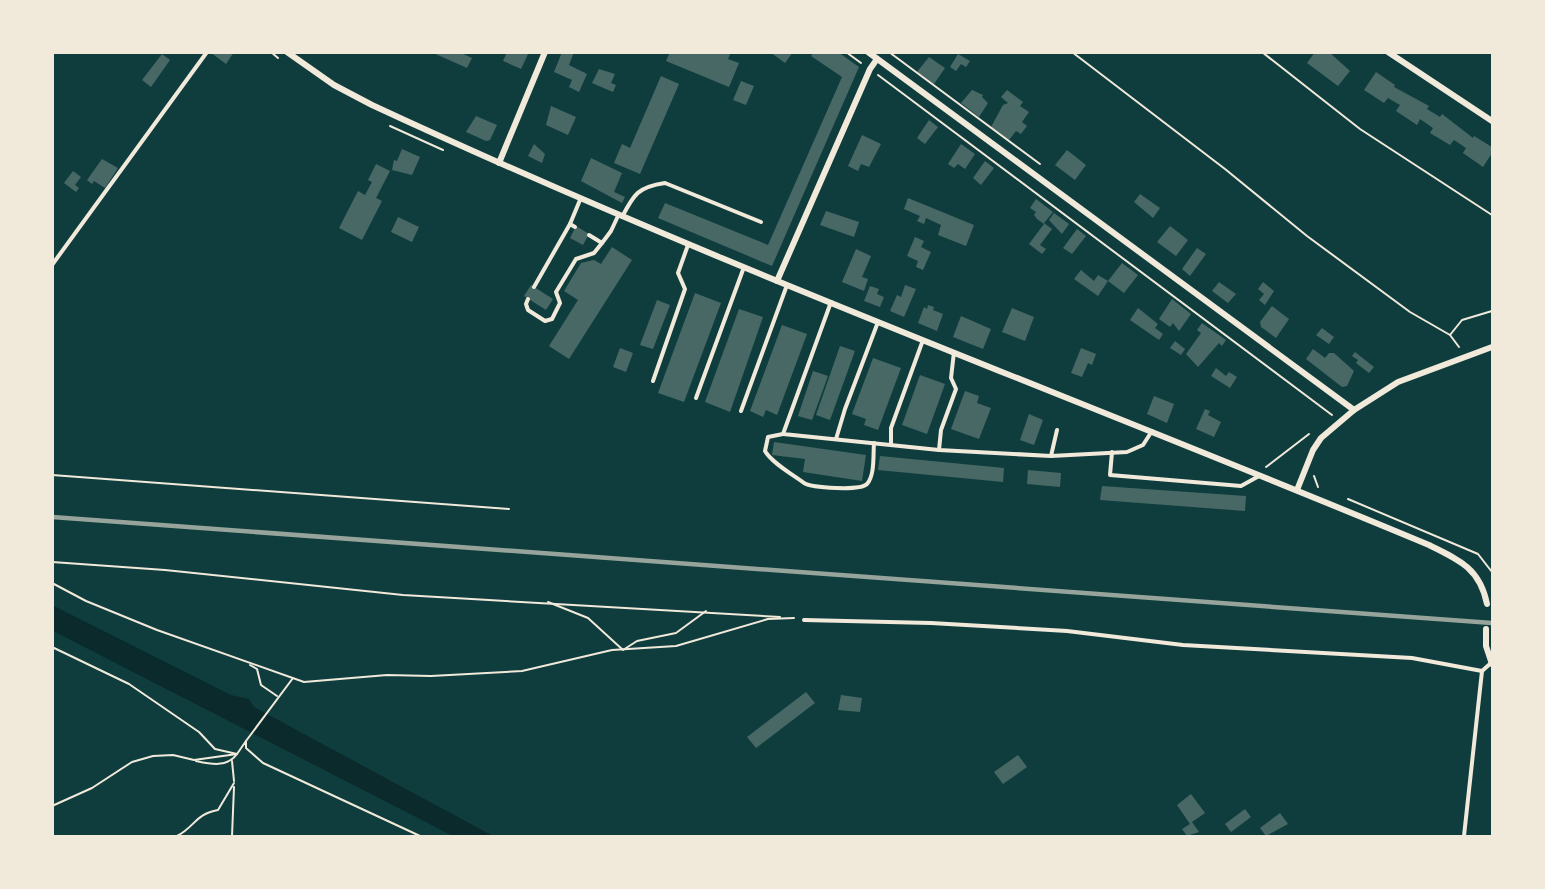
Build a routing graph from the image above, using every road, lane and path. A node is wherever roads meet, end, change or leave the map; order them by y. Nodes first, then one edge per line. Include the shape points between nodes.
1 (207, 52) edge
2 (287, 52) edge
3 (545, 52) edge
4 (846, 52) edge
5 (868, 52) edge
6 (889, 52) edge
7 (1072, 52) edge
8 (1262, 52) edge
9 (1388, 52) edge
10 (877, 60) junction
11 (870, 69) junction
12 (1492, 121) edge
13 (499, 163) junction
14 (1048, 170) dead end
15 (580, 200) junction
16 (1492, 215) edge
17 (620, 217) junction
18 (761, 222) dead end
19 (570, 224) junction
20 (575, 227) dead end
21 (588, 235) dead end
22 (602, 243) junction
23 (688, 245) junction
24 (52, 265) edge
25 (744, 267) junction
26 (777, 281) junction
27 (787, 285) junction
28 (534, 287) dead end
29 (528, 299) dead end
30 (831, 302) junction
31 (1492, 311) edge
32 (879, 321) junction
33 (1450, 335) junction
34 (924, 339) junction
35 (1492, 347) edge
36 (1462, 350) dead end
37 (954, 352) junction
38 (652, 381) dead end
39 (696, 398) dead end
40 (1346, 404) junction
41 (1354, 410) junction
42 (741, 411) dead end
43 (1332, 415) junction
44 (1326, 422) dead end
45 (1317, 429) dead end
46 (1058, 430) dead end
47 (1152, 431) junction
48 (783, 434) junction
49 (836, 440) junction
50 (874, 443) junction
51 (891, 445) junction
52 (939, 450) junction
53 (1112, 452) junction
54 (1051, 456) junction
55 (1265, 468) dead end
56 (1314, 471) dead end
57 (52, 475) edge
58 (1259, 476) junction
59 (1297, 490) junction
60 (1319, 490) dead end
61 (1342, 497) dead end
62 (509, 509) dead end
63 (52, 562) edge
64 (1492, 572) edge
65 (52, 583) edge
66 (546, 602) junction
67 (1487, 604) dead end
68 (706, 611) junction
69 (786, 617) junction
70 (804, 620) joint
71 (1486, 629) dead end
72 (52, 647) edge
73 (623, 650) junction
74 (246, 661) junction
75 (1492, 663) edge
76 (1482, 671) junction
77 (293, 678) junction
78 (278, 697) junction
79 (246, 741) junction
80 (237, 754) junction
81 (194, 760) junction
82 (232, 761) junction
83 (234, 783) junction
84 (52, 806) edge
85 (177, 837) edge
86 (232, 837) edge
87 (420, 837) edge
88 (1464, 837) edge

1 - 24 lane
2 - 13 street via 372,105
3 - 13 street
4 - 11 path
5 - 10 street
6 - 14 path
7 - 33 path via 1307,236 1410,312
8 - 16 path via 1360,129
9 - 12 street
10 - 11 street
10 - 40 street
11 - 26 street
11 - 43 path
13 - 15 street
15 - 17 street
15 - 19 lane
17 - 18 lane via 635,193 665,183
17 - 22 lane
17 - 23 street
19 - 20 lane
19 - 28 lane
21 - 22 lane
22 - 29 lane via 594,253 576,259 556,292 560,303 552,319 545,321 528,310
23 - 25 street
23 - 38 lane via 678,273 685,289
25 - 26 street
25 - 39 lane
26 - 27 street
27 - 30 street
27 - 42 lane
30 - 32 street
30 - 48 lane
31 - 33 path via 1462,320
32 - 34 street
32 - 49 lane
33 - 36 path
34 - 37 street
34 - 51 lane via 891,428
35 - 41 street via 1398,382
37 - 47 street
37 - 52 lane via 951,378 956,389 940,430
40 - 41 street
40 - 43 path
41 - 59 street via 1321,438
43 - 44 path
45 - 55 path
46 - 54 lane
47 - 53 lane via 1143,445 1127,452
47 - 58 street
48 - 49 lane
48 - 50 lane via 768,437 765,451 805,484 856,489 866,484 872,475
49 - 50 lane
50 - 51 lane
51 - 52 lane
52 - 54 lane
53 - 54 lane
53 - 58 lane via 1110,475 1241,486
56 - 60 path
57 - 62 path
58 - 59 street
59 - 67 street via 1446,554 1478,576
61 - 64 path via 1478,554
63 - 66 path via 403,595
65 - 74 path via 157,630
66 - 68 path
66 - 73 path via 588,618
68 - 69 path
68 - 73 path via 676,633 637,641
69 - 70 path
69 - 73 path via 676,646
70 - 76 lane via 1067,631 1183,645 1412,658
71 - 75 street
72 - 80 path via 129,684 199,732 215,749
73 - 77 path via 585,654 522,671 304,682
74 - 77 path
74 - 78 path via 257,669 261,685
75 - 76 lane
76 - 88 lane
77 - 78 path
78 - 79 path
79 - 80 path
79 - 87 path via 246,748 263,763
80 - 81 path
80 - 82 path
81 - 82 path via 208,764
81 - 84 path via 153,756 132,762 92,788
82 - 83 path
83 - 85 path via 218,810 197,817
83 - 86 path

